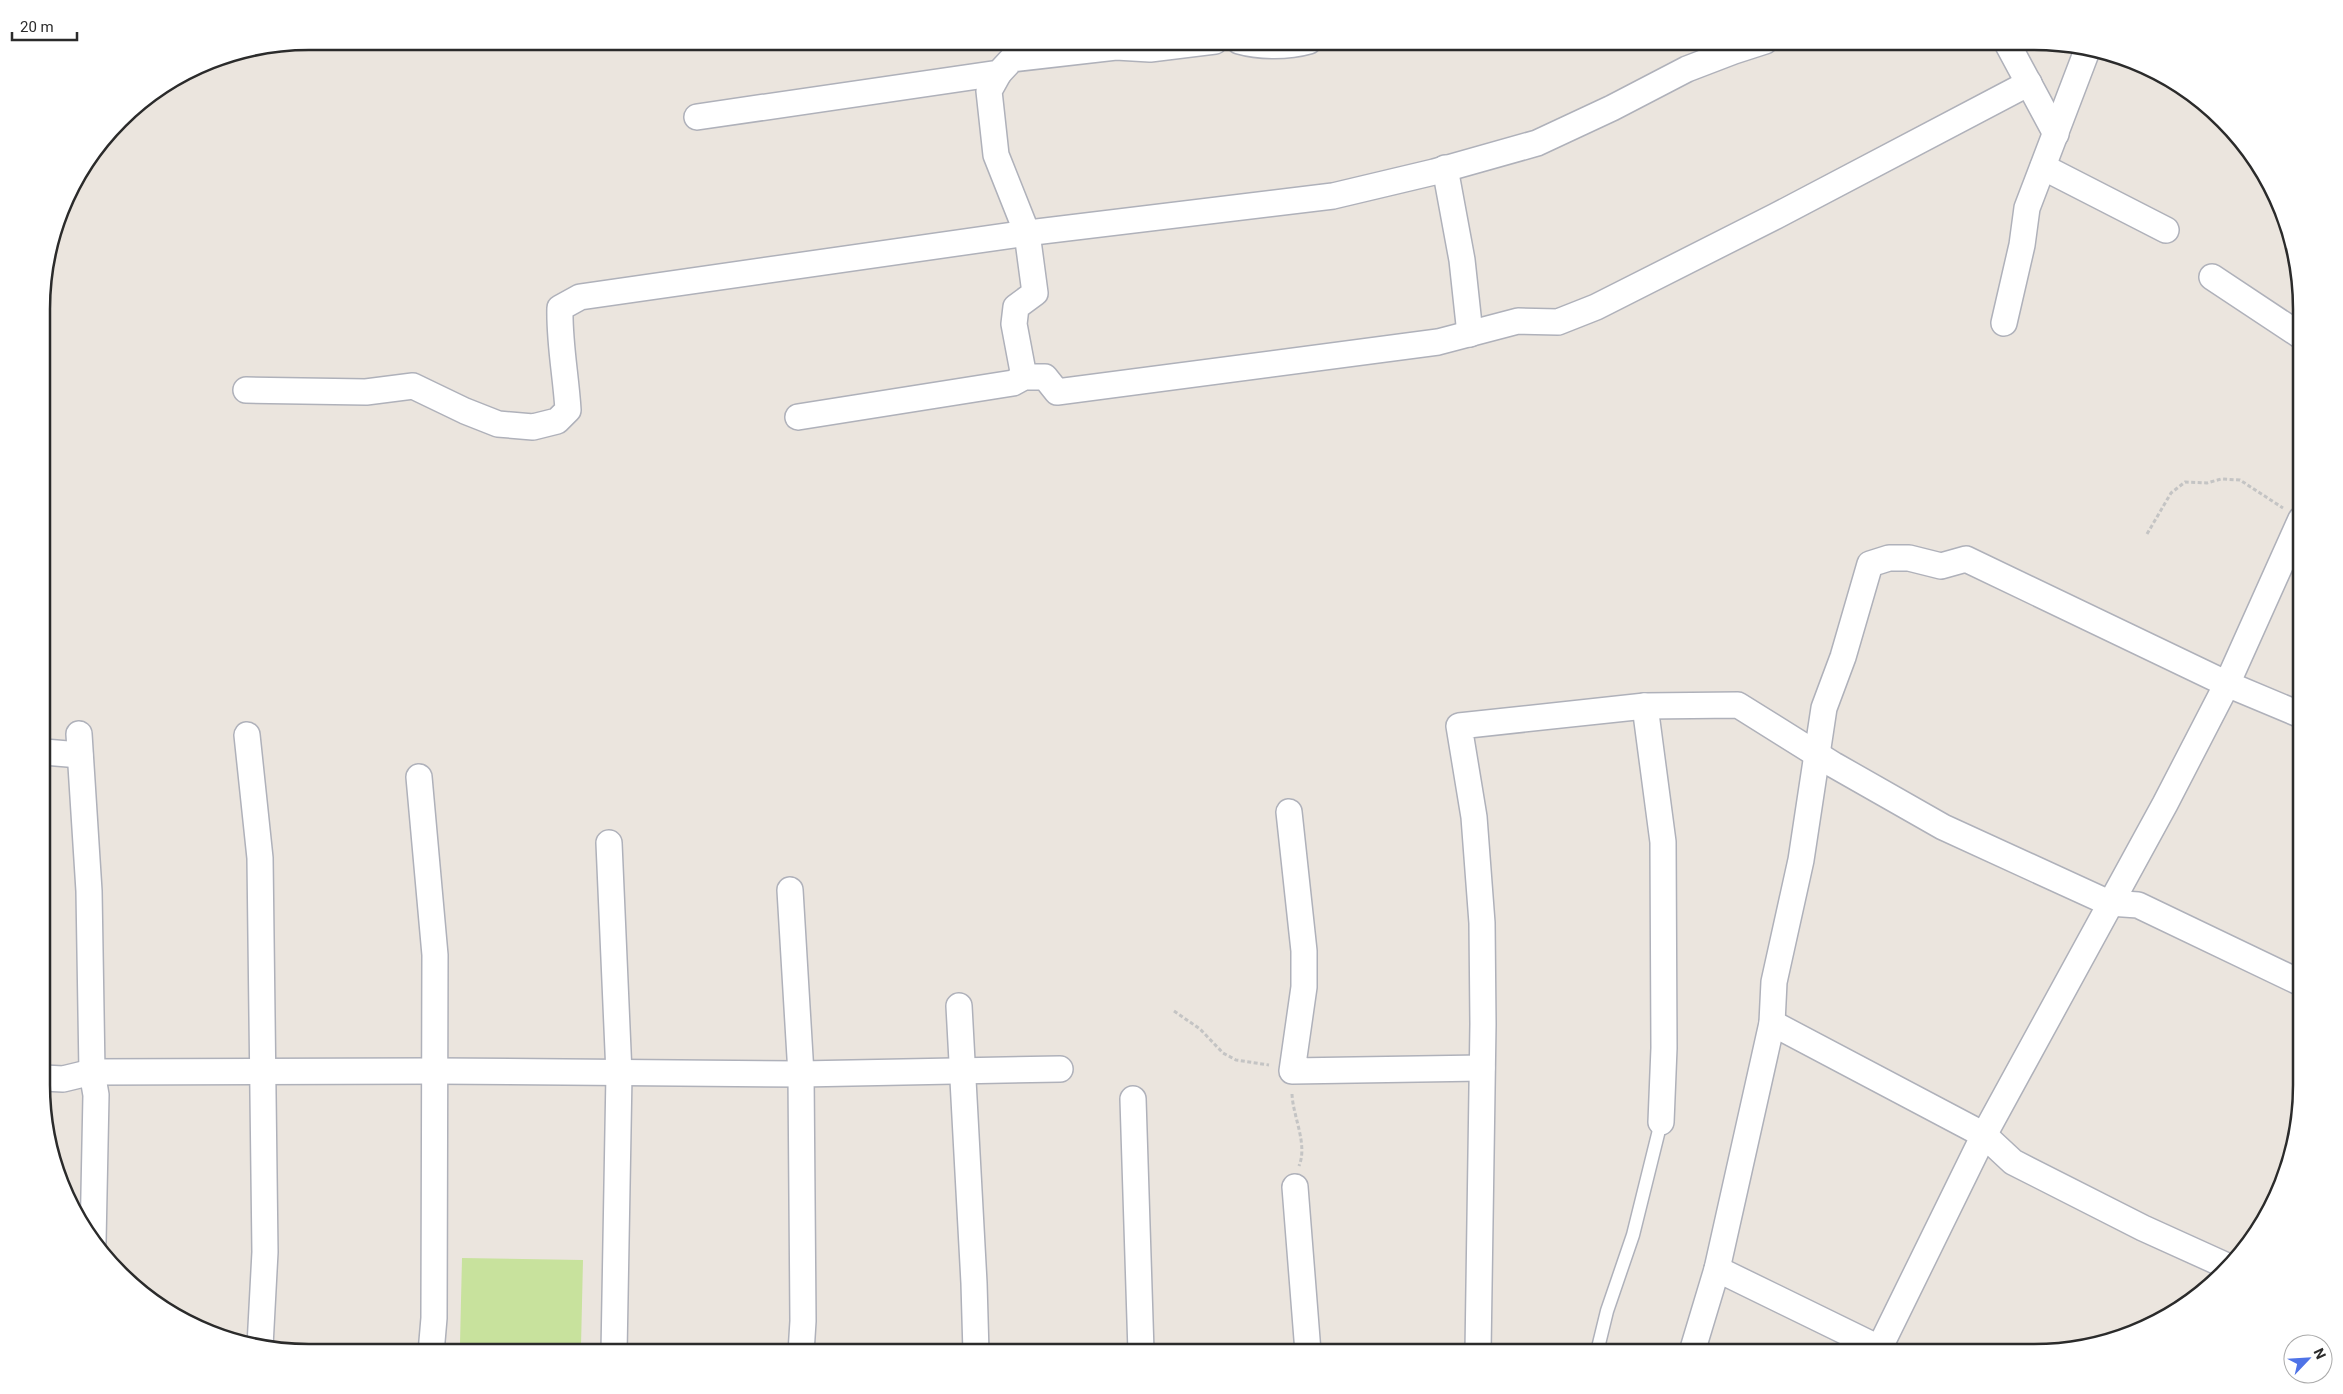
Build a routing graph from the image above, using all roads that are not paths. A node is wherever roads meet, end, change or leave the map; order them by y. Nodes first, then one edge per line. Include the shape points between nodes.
1 (1088, 50) edge
2 (1737, 50) edge
3 (2011, 50) edge
4 (2085, 55) edge
5 (999, 72) junction
6 (2029, 83) junction
7 (697, 117) dead end
8 (2056, 134) junction
9 (2044, 167) junction
10 (1445, 168) junction
11 (2166, 230) dead end
12 (1027, 233) junction
13 (2212, 277) dead end
14 (2004, 322) dead end
15 (2293, 331) edge
16 (1470, 334) junction
17 (1024, 377) junction
18 (246, 390) dead end
19 (798, 417) dead end
20 (2293, 537) edge
21 (2226, 684) junction
22 (1645, 706) junction
23 (2293, 712) edge
24 (247, 735) dead end
25 (50, 751) edge
26 (1816, 754) junction
27 (419, 777) dead end
28 (1289, 812) dead end
29 (609, 842) dead end
30 (790, 890) dead end
31 (2109, 903) junction
32 (2293, 979) edge
33 (959, 1006) dead end
34 (1772, 1023) junction
35 (1482, 1068) junction
36 (1060, 1069) dead end
37 (435, 1071) junction
38 (92, 1072) junction
39 (262, 1072) junction
40 (961, 1072) junction
41 (618, 1074) junction
42 (801, 1074) junction
43 (50, 1078) edge
44 (1133, 1099) dead end
45 (1661, 1122) joint
46 (1984, 1135) junction
47 (1295, 1188) road end
48 (94, 1229) edge
49 (2221, 1264) edge
50 (1717, 1269) junction
51 (260, 1339) edge
52 (432, 1344) edge
53 (614, 1344) edge
54 (802, 1344) edge
55 (976, 1344) edge
56 (1141, 1344) edge
57 (1307, 1344) edge
58 (1478, 1344) edge
59 (1599, 1344) edge
60 (1694, 1344) edge
61 (1871, 1344) edge
62 (1886, 1344) edge

1 - 5 street via 1012,58
2 - 10 street via 1687,69 1537,143
3 - 6 street
4 - 8 street
5 - 7 street
5 - 12 street via 989,91 996,155
6 - 8 street
6 - 16 street via 1596,307 1558,322 1518,321
8 - 9 street
9 - 11 street
9 - 14 street via 2027,208 2022,246
10 - 12 street via 1333,196
10 - 16 street via 1462,260
12 - 17 street via 1035,293 1016,306 1014,324
12 - 18 street via 580,297 560,308 568,410 557,421 532,427 498,424 465,412 413,386 366,392
13 - 15 street
16 - 17 street via 1438,342 1057,392 1045,377
17 - 19 street via 1013,383
20 - 21 street
21 - 23 street
21 - 26 street via 1966,559 1941,566 1909,558 1889,558 1870,564 1843,657 1824,708
21 - 31 street via 2165,804
22 - 26 street via 1738,705
22 - 35 street via 1459,726 1474,817 1481,914
22 - 45 street via 1664,842
24 - 39 street via 260,858
25 - 38 street via 79,745 90,891
26 - 31 street via 1943,827
26 - 34 street via 1801,860 1774,982
27 - 37 street via 434,955
28 - 35 street via 1304,951 1304,988 1292,1071
29 - 41 street
30 - 42 street
31 - 32 street via 2138,905
31 - 46 street
33 - 40 street
34 - 46 street
34 - 50 street
35 - 58 street
36 - 40 street
37 - 39 street
37 - 41 street
37 - 52 street
38 - 39 street
38 - 43 street via 63,1079
38 - 48 street via 96,1113
39 - 51 street via 265,1252
40 - 42 street
40 - 55 street
41 - 42 street
41 - 53 street
42 - 54 street
44 - 56 street
45 - 59 lane via 1633,1235
46 - 49 street via 2013,1162
46 - 62 street
47 - 57 street
50 - 60 street
50 - 61 street

